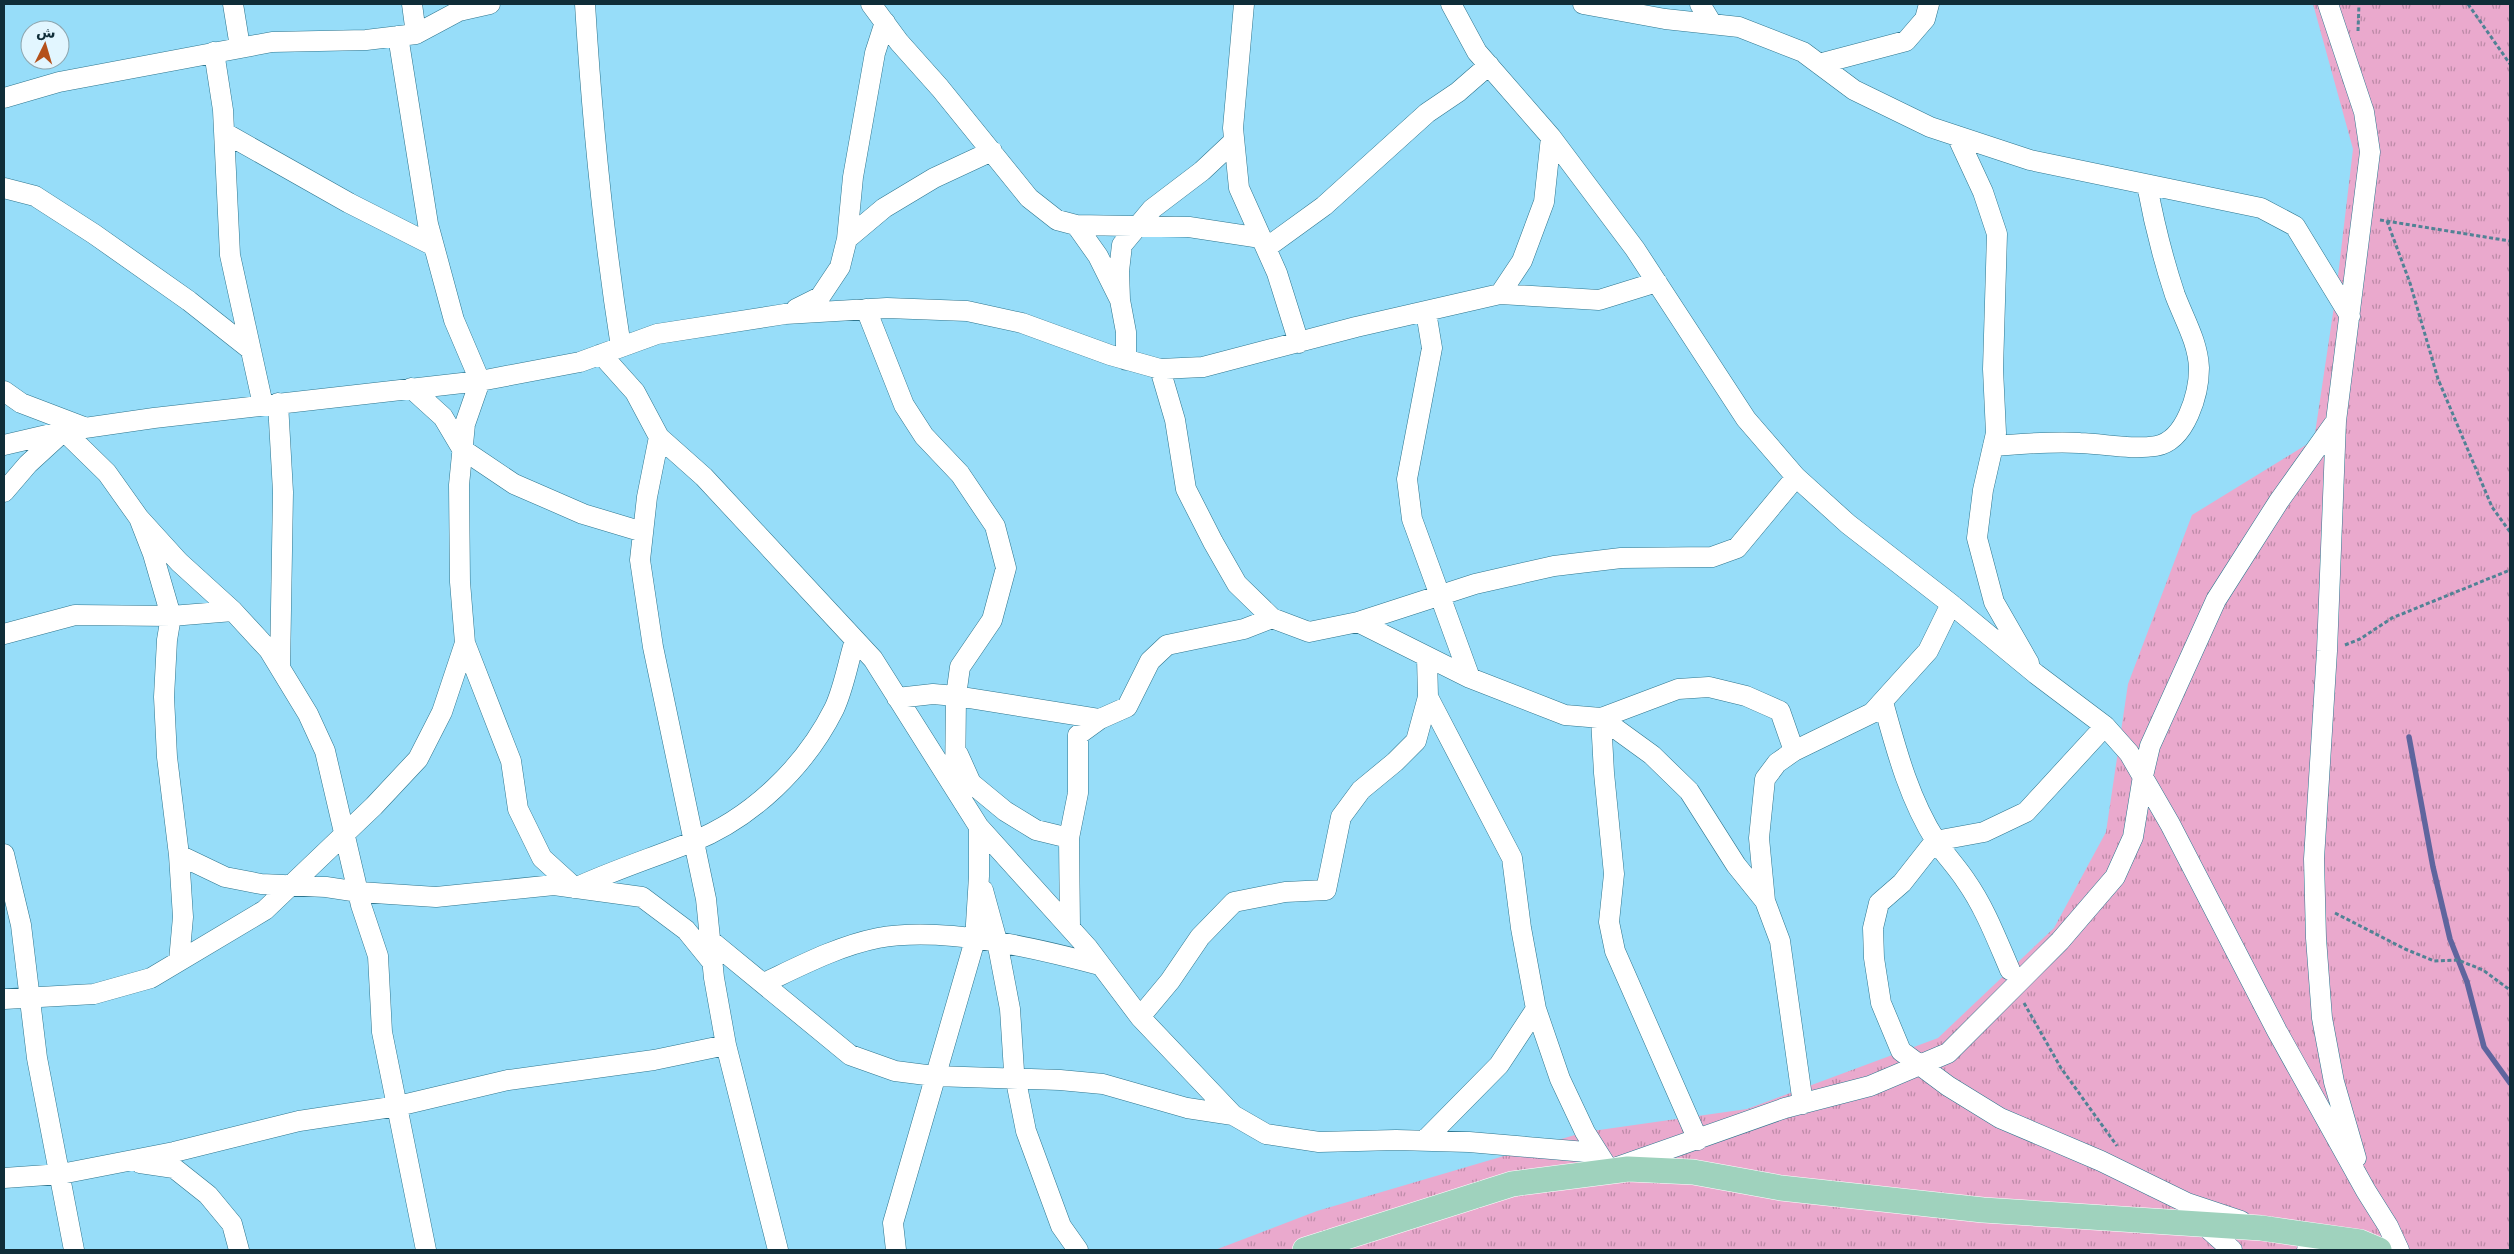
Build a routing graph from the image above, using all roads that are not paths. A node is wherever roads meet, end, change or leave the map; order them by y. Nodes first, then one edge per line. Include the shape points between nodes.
1 (233, 4) edge
2 (412, 4) edge
3 (490, 4) edge
4 (585, 4) edge
5 (872, 4) edge
6 (1244, 4) edge
7 (1451, 4) edge
8 (1584, 4) edge
9 (1700, 4) edge
10 (1930, 4) edge
11 (2328, 4) edge
12 (884, 22) junction
13 (1712, 24) junction
14 (407, 35) junction
15 (240, 47) junction
16 (214, 52) junction
17 (1819, 64) junction
18 (1489, 65) junction
19 (4, 98) edge
20 (225, 133) junction
21 (1957, 136) junction
22 (1551, 137) junction
23 (1234, 141) junction
24 (992, 151) junction
25 (2147, 185) junction
26 (4, 188) edge
27 (1076, 225) junction
28 (1138, 226) junction
29 (847, 239) junction
30 (1264, 243) junction
31 (434, 246) junction
32 (1657, 282) junction
33 (1500, 294) junction
34 (1120, 300) junction
35 (866, 309) junction
36 (1426, 312) junction
37 (785, 314) junction
38 (2350, 316) junction
39 (1298, 343) junction
40 (621, 347) junction
41 (251, 350) junction
42 (602, 354) junction
43 (1126, 360) junction
44 (1160, 369) junction
45 (480, 381) junction
46 (411, 388) junction
47 (4, 391) edge
48 (271, 404) junction
49 (2336, 421) junction
50 (86, 427) junction
51 (64, 431) junction
52 (659, 437) junction
53 (4, 445) edge
54 (1993, 446) junction
55 (462, 449) junction
56 (1796, 477) junction
57 (4, 492) edge
58 (139, 518) junction
59 (643, 532) junction
60 (1440, 597) junction
61 (1951, 604) junction
62 (233, 611) junction
63 (171, 616) junction
64 (1272, 618) junction
65 (1358, 622) junction
66 (4, 634) edge
67 (855, 640) junction
68 (465, 644) junction
69 (1427, 656) junction
70 (280, 668) junction
71 (2036, 674) junction
72 (1470, 678) junction
73 (956, 696) junction
74 (897, 698) junction
75 (1428, 698) junction
76 (1883, 702) junction
77 (1601, 718) junction
78 (1100, 719) junction
79 (2105, 726) junction
80 (955, 745) junction
81 (1794, 751) junction
82 (2142, 776) junction
83 (955, 790) junction
84 (978, 827) junction
85 (346, 833) junction
86 (1069, 838) junction
87 (1935, 841) junction
88 (693, 842) junction
89 (4, 854) edge
90 (180, 855) junction
91 (979, 876) junction
92 (290, 887) junction
93 (575, 888) junction
94 (358, 892) junction
95 (1765, 901) junction
96 (1070, 928) junction
97 (710, 940) junction
98 (975, 940) junction
99 (997, 941) junction
100 (179, 961) junction
101 (712, 962) junction
102 (1100, 965) junction
103 (2013, 978) junction
104 (764, 983) junction
105 (4, 999) edge
106 (29, 999) junction
107 (1536, 1009) junction
108 (1140, 1017) junction
109 (726, 1045) junction
110 (1919, 1065) junction
111 (934, 1076) junction
112 (1016, 1080) junction
113 (1803, 1104) junction
114 (398, 1106) junction
115 (1234, 1115) junction
116 (1425, 1140) junction
117 (1698, 1140) junction
118 (124, 1160) junction
119 (1604, 1161) junction
120 (61, 1174) junction
121 (4, 1178) edge
122 (2366, 1191) junction
123 (2204, 1224) junction
124 (2261, 1228) junction
125 (2315, 1243) edge
126 (2368, 1247) edge
127 (74, 1250) edge
128 (239, 1250) edge
129 (426, 1250) edge
130 (778, 1250) edge
131 (896, 1250) edge
132 (1078, 1250) edge
133 (1305, 1250) edge
134 (2232, 1250) edge
135 (2399, 1250) edge

1 - 15 street
2 - 14 street
3 - 14 street via 459,11
4 - 40 street via 592,124
5 - 12 street
6 - 23 street
7 - 18 street via 1477,52
8 - 13 street
9 - 13 street
10 - 17 street via 1924,19 1906,41
11 - 38 street via 2364,112 2370,152
12 - 24 street
12 - 29 street via 875,53 853,177
13 - 17 street via 1739,27 1803,52
14 - 15 street via 366,40 272,42
14 - 31 street via 428,224
15 - 16 street
16 - 19 street via 59,82
16 - 20 street
17 - 21 street via 1854,90 1930,127
18 - 22 street
18 - 30 street via 1458,92 1426,112 1324,206
20 - 31 street via 349,203
20 - 41 street via 230,255
21 - 25 street via 2030,160
21 - 54 street via 1983,192 1997,234 1993,369 1996,433
22 - 32 street
22 - 33 street via 1544,202 1522,261
23 - 28 street via 1202,171 1152,209
23 - 30 street via 1239,188
24 - 27 street via 1029,198 1057,220
24 - 29 street via 934,178 884,208
25 - 38 street via 2261,208 2295,226
25 - 54 street via 2158,239 2176,297 2193,336 2199,368 2192,409 2180,432 2159,446 2128,448 2080,443
26 - 41 street via 35,196 94,234 189,301
27 - 28 street
27 - 34 street via 1098,256
28 - 30 street via 1189,228
28 - 34 street via 1122,245
29 - 37 street via 840,267 820,298
30 - 39 street via 1277,273
31 - 45 street via 454,320
32 - 33 street via 1599,300
32 - 56 street via 1746,419
33 - 36 street
34 - 43 street via 1126,332
35 - 37 street
35 - 43 street via 967,311 1022,324
35 - 73 street via 904,404 924,436 960,474 995,526 1006,568 992,620 960,667
36 - 39 street
36 - 60 street via 1432,348 1407,478 1412,520
37 - 40 street via 657,334
38 - 49 street
39 - 44 street via 1203,367
40 - 42 street
41 - 48 street
42 - 45 street via 580,362
42 - 52 street via 635,392
43 - 44 street
44 - 64 street via 1175,420 1186,488 1237,584
45 - 46 street
45 - 55 street via 465,424
46 - 48 street
46 - 55 street via 443,417
47 - 50 street via 20,404
48 - 50 street
48 - 70 street via 283,492
49 - 82 street via 2279,501 2216,600 2150,746
49 - 122 street via 2327,652 2314,859 2315,901 2322,1018 2334,1082
50 - 51 street
51 - 53 street
51 - 57 street via 28,464
51 - 58 street via 107,473
52 - 59 street via 646,497
52 - 67 street via 704,477
54 - 71 street via 1977,538 1994,602
55 - 59 street via 514,484 583,514
55 - 68 street via 458,486
56 - 60 street via 1737,548 1712,556 1621,558 1554,566 1474,584
56 - 61 street via 1848,524
58 - 62 street via 179,562
58 - 63 street
59 - 88 street via 640,560 653,648
60 - 65 street
60 - 72 street
61 - 71 street
61 - 76 street via 1928,651
62 - 63 street
62 - 70 street via 269,650
63 - 66 street via 75,615
63 - 90 street via 164,697 167,757
64 - 65 street via 1309,632
64 - 78 street via 1244,629 1167,645 1150,661 1127,707
65 - 69 street
67 - 74 street via 873,659
67 - 88 street via 835,708 808,752 764,799
68 - 85 street via 442,712 418,759
68 - 93 street via 510,761 518,809 542,858
69 - 72 street
69 - 75 street
70 - 85 street via 308,714 325,751
71 - 79 street
72 - 77 street via 1565,714
73 - 74 street via 933,694
73 - 78 street
73 - 80 street
74 - 83 street
75 - 107 street via 1512,858
75 - 108 street via 1416,741 1361,790 1341,817 1326,890 1285,892 1234,902 1200,937
76 - 81 street via 1872,713
76 - 87 street via 1899,761
77 - 81 street via 1678,689 1709,687 1746,696 1780,711
77 - 95 street via 1652,755 1688,791 1736,865
77 - 117 street via 1614,874 1609,922 1613,941 1667,1074
78 - 86 street via 1078,735 1078,793
79 - 82 street via 2129,753
79 - 87 street via 2026,812 1984,832
80 - 83 street
80 - 86 street via 971,783 1005,812 1036,830
81 - 95 street via 1777,763 1765,779 1759,838
82 - 103 street via 2134,837 2115,877 2060,941
82 - 122 street
83 - 84 street
84 - 91 street
84 - 96 street
85 - 92 street
85 - 94 street
86 - 96 street
87 - 103 street via 1966,881 1989,921
87 - 110 street via 1902,883 1879,903 1873,928 1881,1003 1902,1052
88 - 93 street via 622,866
88 - 97 street via 706,899
89 - 106 street via 22,925
90 - 92 street via 225,877
90 - 100 street via 183,917
91 - 98 street
91 - 99 street
92 - 94 street via 326,887
92 - 100 street via 264,910
93 - 94 street via 554,885 436,897
93 - 101 street via 642,897 686,930
94 - 114 street via 378,956 382,1032
95 - 113 street via 1780,941
96 - 102 street
97 - 101 street
97 - 104 street
98 - 99 street
98 - 104 street via 924,934 878,938 817,958
98 - 111 street
99 - 102 street
99 - 112 street via 1010,1010
100 - 106 street via 151,978 94,994
101 - 109 street
102 - 108 street
103 - 110 street via 1948,1053
104 - 111 street via 850,1055 895,1071
105 - 106 street
106 - 120 street via 37,1058
107 - 116 street via 1499,1065
107 - 119 street via 1560,1079 1585,1132
108 - 115 street
109 - 114 street via 654,1060 508,1080
109 - 130 street
110 - 113 street via 1870,1086
110 - 124 street via 2000,1118 2101,1161 2187,1203
111 - 112 street
111 - 131 street via 893,1223
112 - 115 street via 1103,1084 1187,1108
112 - 132 street via 1026,1131 1061,1226
113 - 117 street
114 - 118 street via 299,1121 174,1152
114 - 129 street
115 - 116 street via 1266,1134 1319,1142
116 - 119 street via 1536,1146
117 - 119 street
118 - 120 street
118 - 128 street via 174,1168 208,1195 232,1224
119 - 123 main road via 1781,1188 1984,1210
119 - 133 main road via 1512,1184
120 - 121 street
120 - 127 street
122 - 135 street
123 - 124 main road
123 - 134 street
124 - 125 main road
125 - 126 main road

